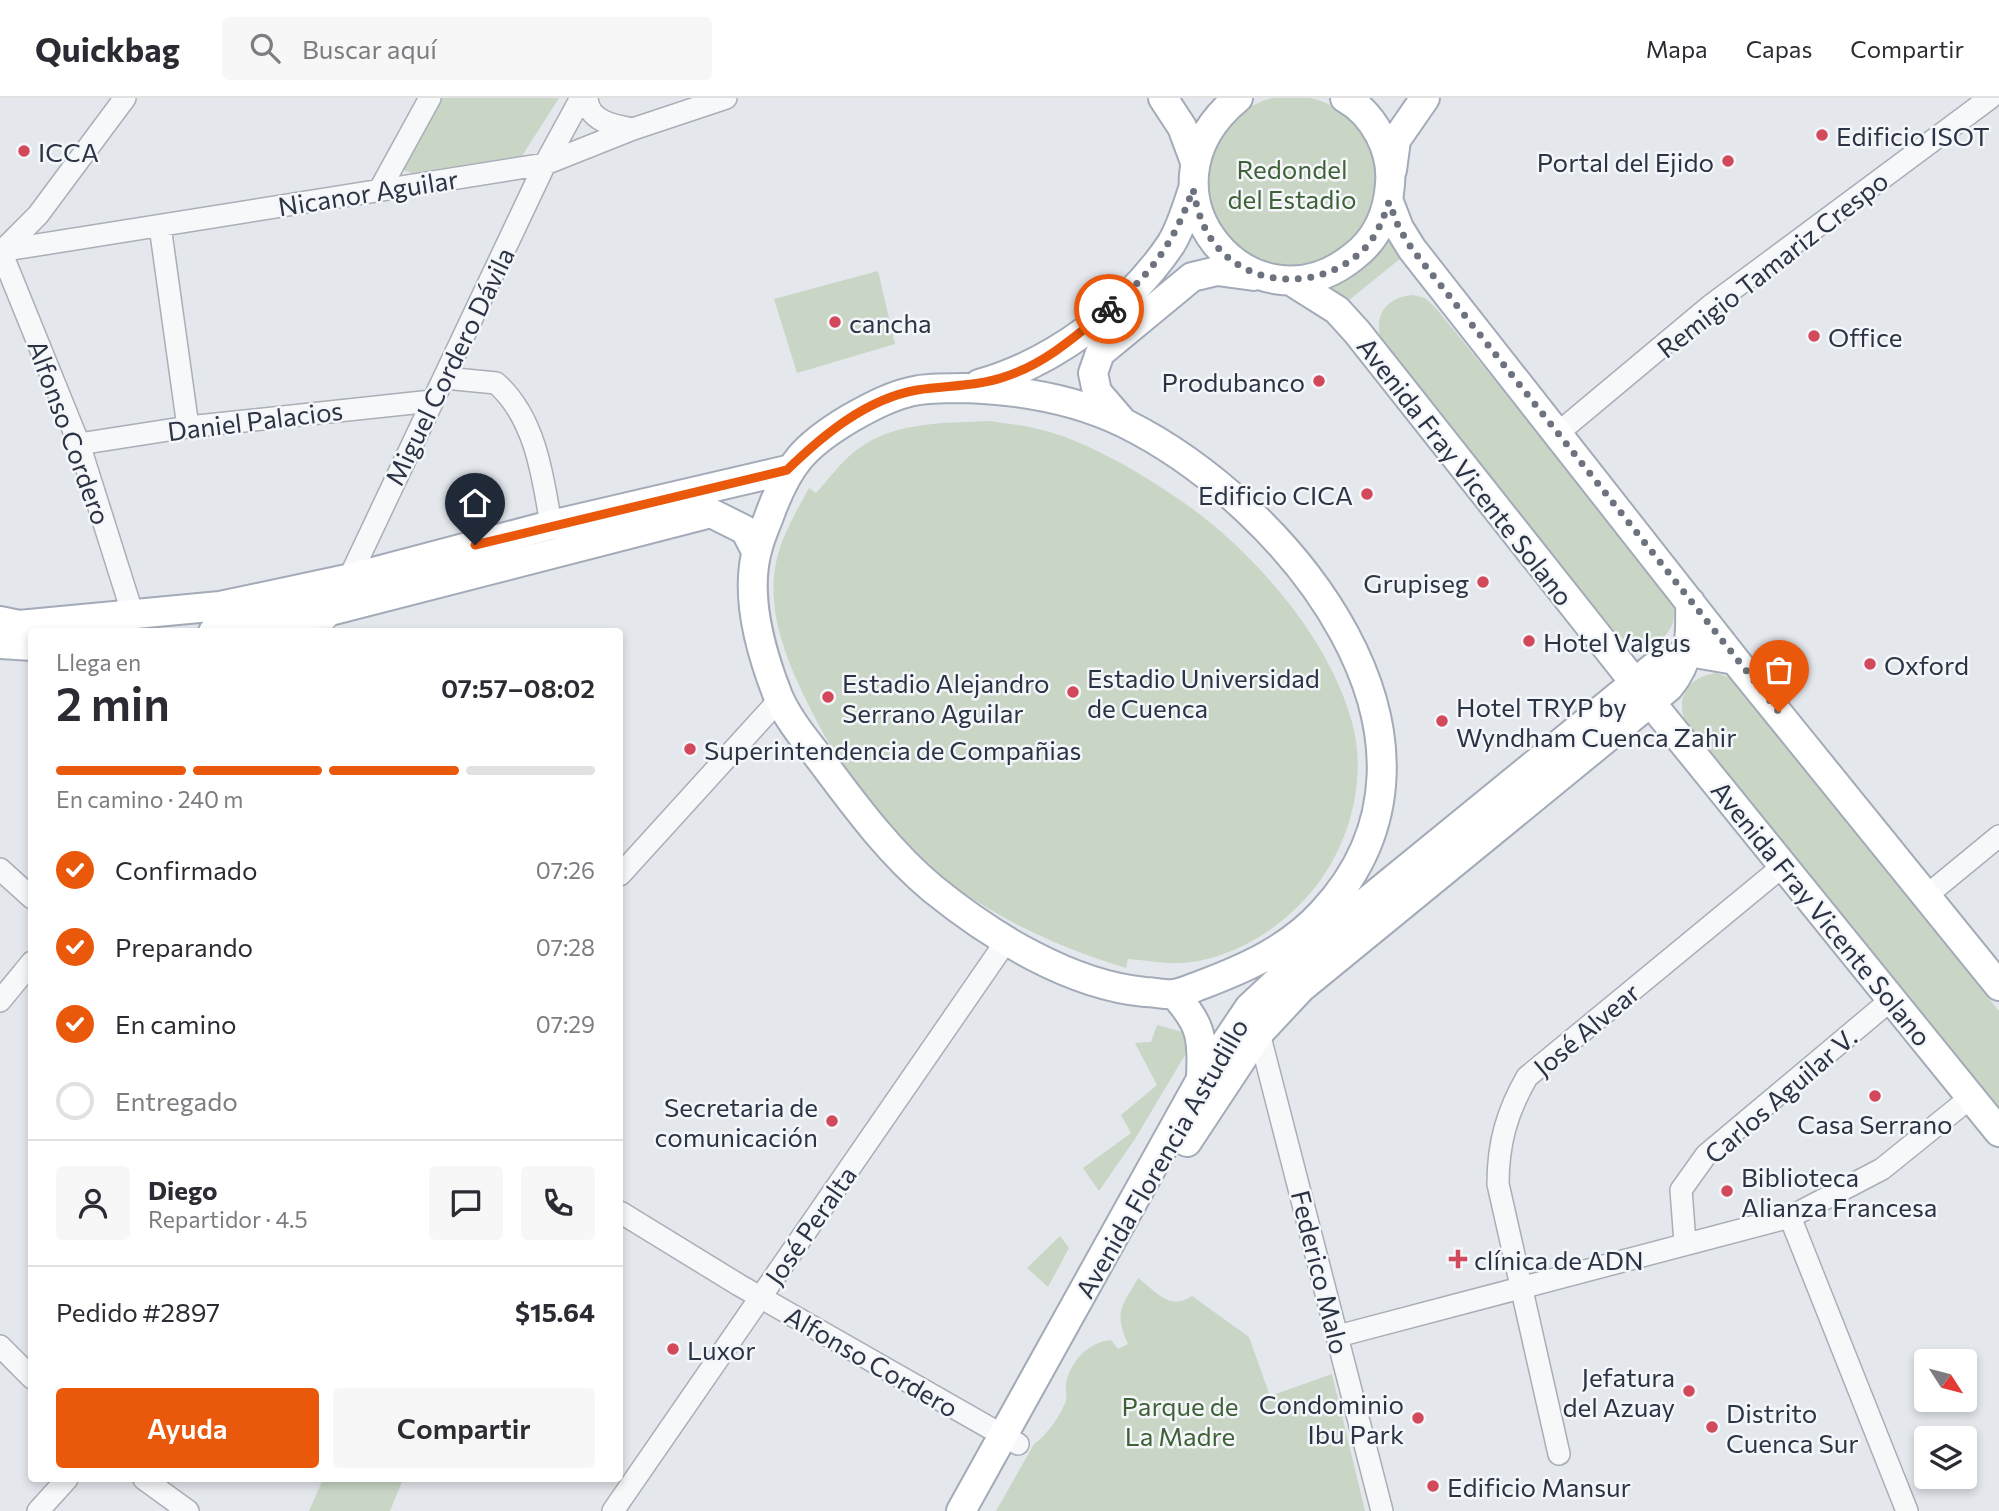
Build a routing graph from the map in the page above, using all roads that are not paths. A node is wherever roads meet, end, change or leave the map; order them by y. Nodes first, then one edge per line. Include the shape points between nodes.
1 (125, 98) edge
2 (430, 98) edge
3 (582, 98) edge
4 (587, 98) edge
5 (726, 98) edge
6 (1163, 98) edge
7 (1238, 98) edge
8 (1345, 98) edge
9 (1425, 98) edge
10 (1990, 98) edge
11 (633, 129) junction
12 (545, 164) junction
13 (1194, 176) junction
14 (1390, 188) junction
15 (380, 189) junction
16 (160, 226) junction
17 (0, 251) edge
18 (1278, 279) junction
19 (445, 378) junction
20 (967, 387) junction
21 (432, 401) junction
22 (1122, 422) junction
23 (188, 427) junction
24 (1558, 433) junction
25 (79, 444) junction
26 (787, 470) junction
27 (551, 525) junction
28 (756, 551) junction
29 (347, 579) junction
30 (1690, 602) junction
31 (334, 610) junction
32 (133, 615) junction
33 (0, 621) edge
34 (246, 628) edge
35 (318, 628) edge
36 (0, 644) edge
37 (28, 646) edge
38 (1689, 652) junction
39 (1735, 660) junction
40 (1643, 693) junction
41 (779, 700) junction
42 (1999, 836) edge
43 (1783, 866) junction
44 (0, 869) edge
45 (623, 872) edge
46 (28, 894) edge
47 (1926, 896) junction
48 (1315, 933) junction
49 (1007, 940) junction
50 (28, 967) edge
51 (1317, 976) junction
52 (1999, 986) edge
53 (1174, 994) junction
54 (1892, 999) junction
55 (0, 1001) edge
56 (1259, 1033) junction
57 (1200, 1081) junction
58 (1970, 1098) junction
59 (1999, 1132) edge
60 (623, 1214) edge
61 (1790, 1217) junction
62 (1685, 1242) junction
63 (1521, 1287) junction
64 (761, 1298) junction
65 (1338, 1336) junction
66 (0, 1346) edge
67 (28, 1374) edge
68 (1010, 1440) junction
69 (1559, 1454) dead end
70 (64, 1482) edge
71 (148, 1482) edge
72 (38, 1511) edge
73 (188, 1511) edge
74 (613, 1511) edge
75 (961, 1511) edge
76 (981, 1511) edge
77 (1382, 1511) edge
78 (1907, 1511) edge

1 - 17 street via 38,215
2 - 15 street
3 - 12 street, Miguel Cordero Dávila
4 - 11 street via 599,119
5 - 11 street, Nicanor Aguilar
6 - 13 main road via 1182,127
7 - 13 main road via 1204,136
8 - 14 main road via 1373,124 1387,149
9 - 14 main road via 1396,140
10 - 24 street, Remigio Tamariz Crespo via 1710,306
11 - 12 street, Nicanor Aguilar
12 - 15 street, Nicanor Aguilar
12 - 19 street, Miguel Cordero Dávila
13 - 18 main road via 1200,219 1215,245 1238,264
13 - 20 main road via 1172,242 1132,290 1034,365
14 - 18 main road via 1380,228 1364,249 1343,266 1318,277
14 - 24 main road via 1399,228 1412,249
15 - 16 street, Nicanor Aguilar
16 - 17 street, Nicanor Aguilar
16 - 23 street
17 - 25 street, Alfonso Cordero
18 - 22 main road via 1217,271 1192,277 1100,353 1093,373 1097,392
18 - 40 main road, Avenida Fray Vicente Solano via 1337,310 1357,332
19 - 21 street, Miguel Cordero Dávila
19 - 27 street via 496,383 520,408
20 - 22 main road via 1060,400
20 - 26 main road via 917,390 877,404 822,436
21 - 23 street, Daniel Palacios
21 - 29 street, Miguel Cordero Dávila
22 - 48 main road via 1210,477 1299,565 1330,608 1371,695 1384,755 1377,816 1362,857
23 - 25 street, Daniel Palacios
24 - 30 main road
25 - 32 street, Alfonso Cordero
26 - 27 main road
26 - 28 main road
27 - 29 main road
28 - 31 main road via 745,530 711,513
28 - 41 main road via 753,598
29 - 31 street, Miguel Cordero Dávila
29 - 32 main road via 220,606
30 - 38 main road
30 - 39 main road
31 - 34 main road
31 - 35 street, Miguel Cordero Dávila
32 - 33 main road via 19,625
36 - 37 main road
38 - 39 main road
38 - 40 main road, Avenida Florencia Astudillo via 1654,667
39 - 47 main road
40 - 43 main road, Avenida Fray Vicente Solano
40 - 48 main road, Avenida Florencia Astudillo
40 - 51 main road, Avenida Florencia Astudillo
41 - 45 street
41 - 49 main road via 855,805 900,857 933,889
42 - 47 street
43 - 54 main road, Avenida Fray Vicente Solano
43 - 63 street, José Alvear via 1527,1077 1510,1107 1498,1149 1497,1184
44 - 46 street
47 - 52 main road
48 - 51 main road
48 - 53 main road via 1248,968
48 - 57 main road, Avenida Florencia Astudillo via 1248,1008
49 - 53 main road via 1073,976 1127,990
49 - 64 street, José Peralta
50 - 55 street
51 - 56 main road, Avenida Florencia Astudillo
53 - 57 main road via 1193,1014 1203,1041
54 - 58 main road, Avenida Fray Vicente Solano
54 - 62 street, Carlos Aguilar V. via 1706,1155 1681,1190
56 - 65 street, Federico Malo
56 - 68 main road, Avenida Florencia Astudillo via 1199,1122
57 - 68 main road, Avenida Florencia Astudillo
58 - 59 main road, Avenida Fray Vicente Solano
58 - 61 street via 1882,1169
60 - 64 street, Alfonso Cordero
61 - 62 street
61 - 78 street
62 - 63 street
63 - 65 street
63 - 69 street, José Alvear
64 - 68 street, Alfonso Cordero
64 - 74 street, José Peralta
65 - 77 street, Federico Malo
66 - 67 street
68 - 75 main road, Avenida Florencia Astudillo
68 - 76 main road, Avenida Florencia Astudillo
70 - 72 street
71 - 73 street

